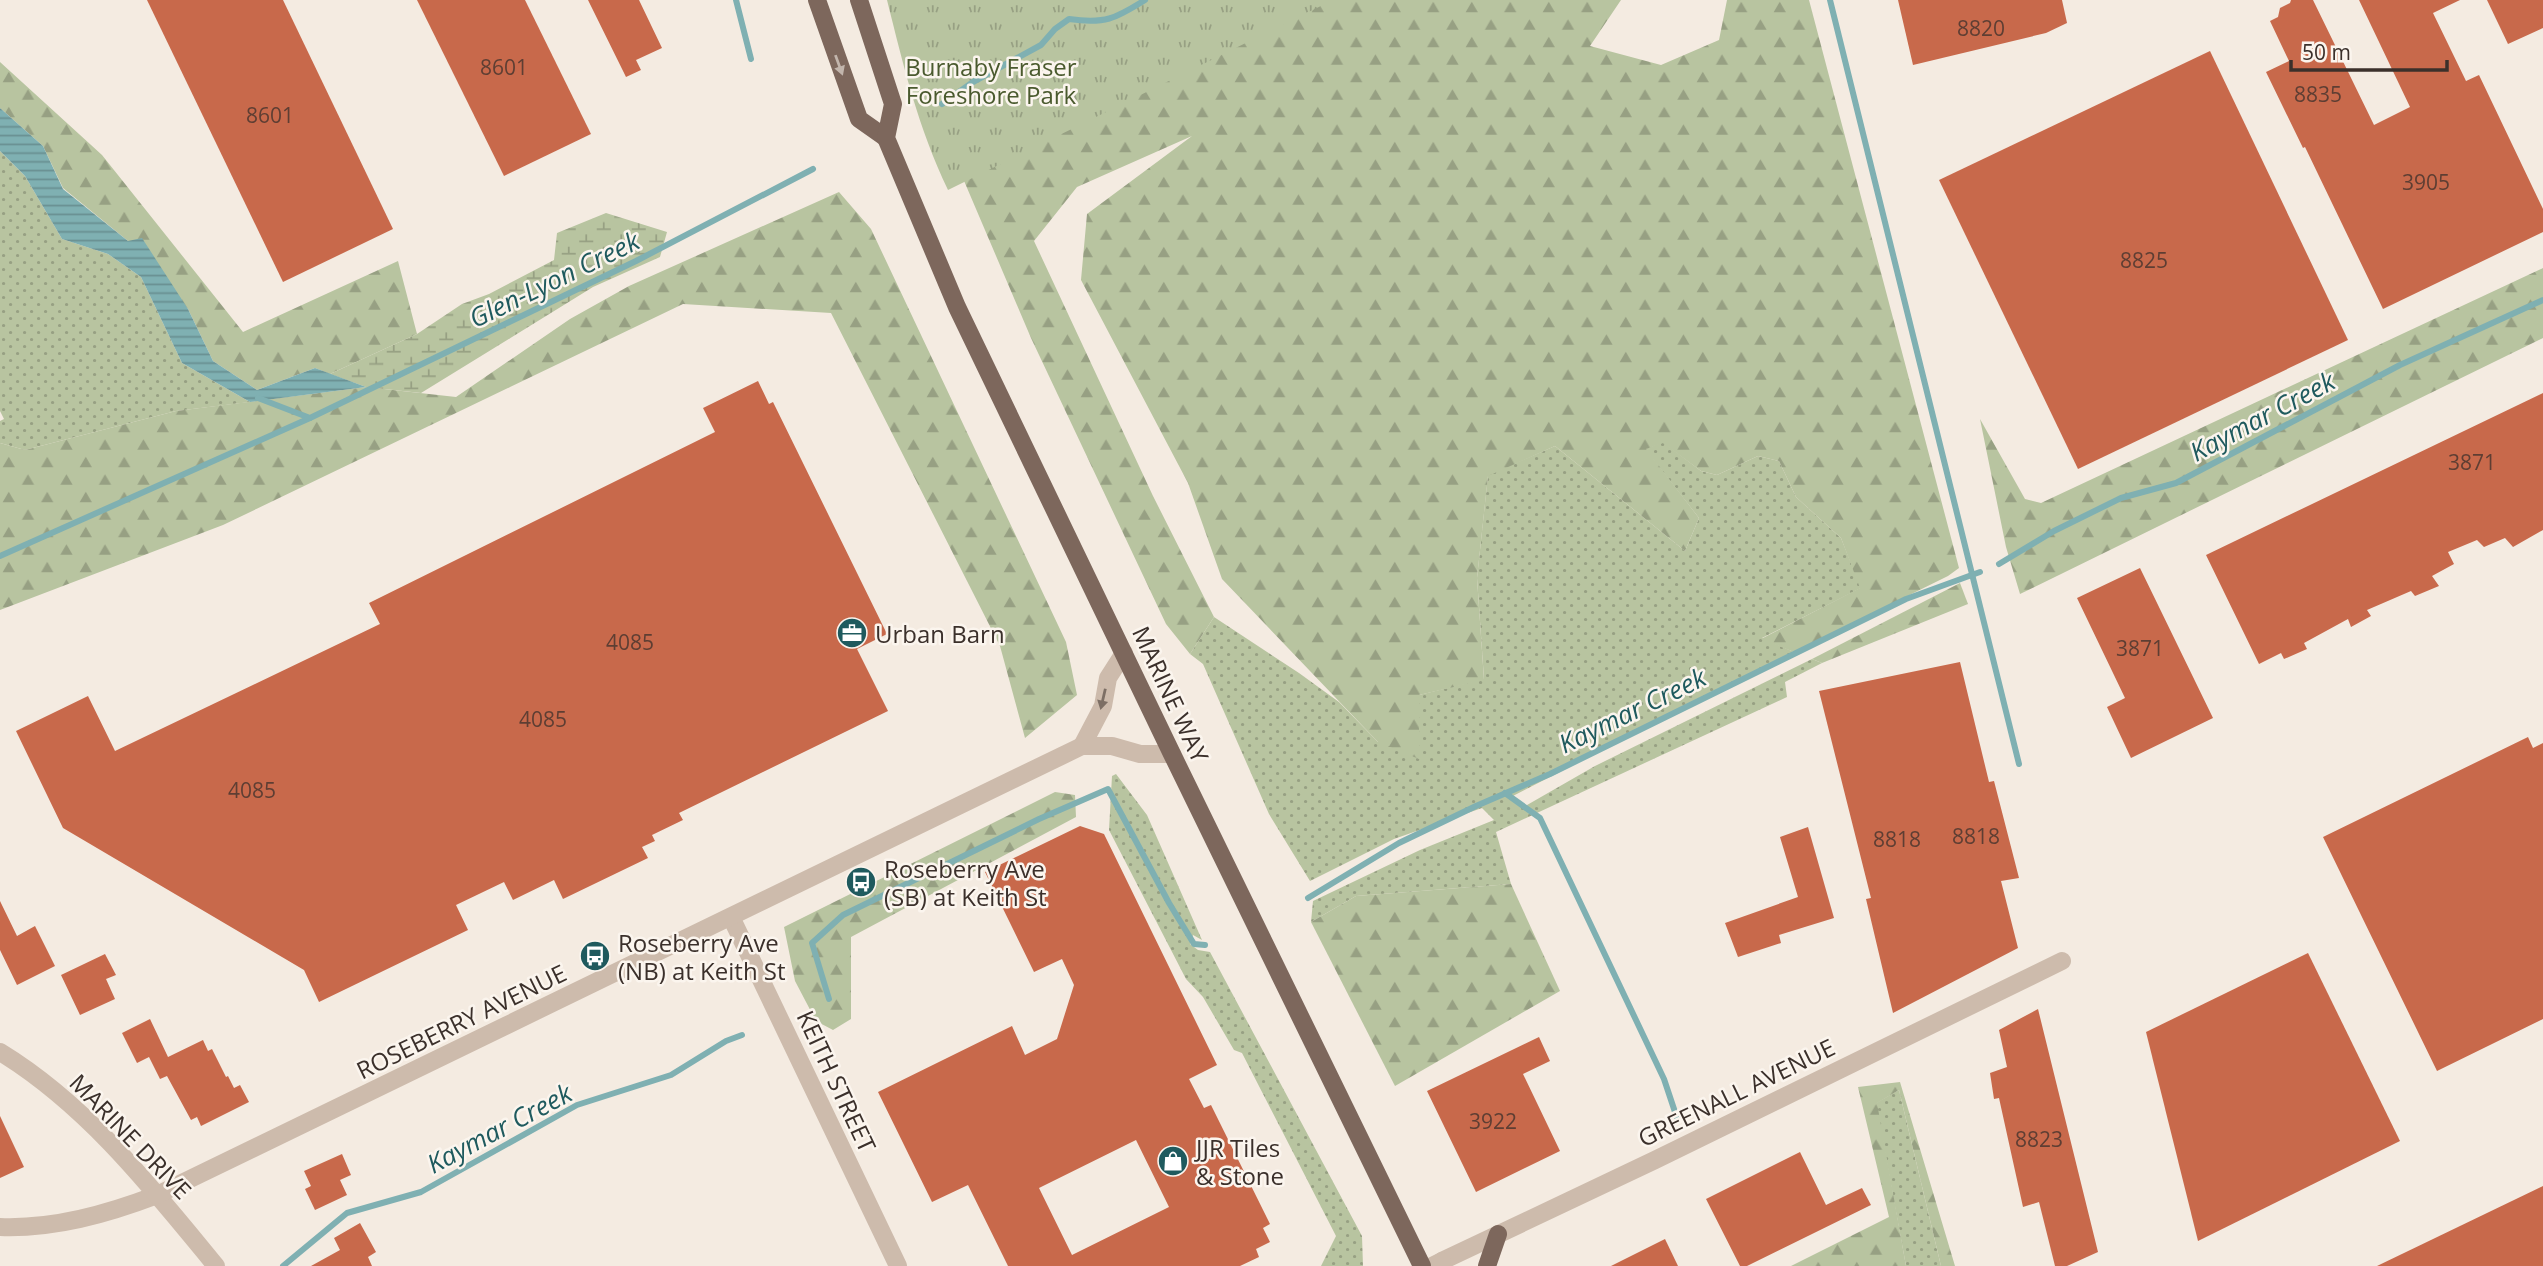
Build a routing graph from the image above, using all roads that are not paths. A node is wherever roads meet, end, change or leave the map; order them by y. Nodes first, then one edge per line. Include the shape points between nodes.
1 (817, 0) edge
2 (859, 0) edge
3 (886, 138) junction
4 (1124, 653) junction
5 (1082, 746) junction
6 (1172, 754) junction
7 (731, 917) junction
8 (2062, 961) dead end
9 (0, 1052) edge
10 (158, 1195) junction
11 (0, 1227) edge
12 (1498, 1234) junction
13 (1437, 1263) edge
14 (216, 1266) edge
15 (898, 1266) edge
16 (1422, 1266) edge
17 (1488, 1266) edge

1 -> 3 main road via 859,119
2 - 3 main road via 893,104
3 - 4 main road, MARINE WAY via 957,307
4 -> 5 street via 1108,678 1102,706
4 - 6 main road, MARINE WAY
5 - 6 street, ROSEBERRY AVENUE
5 - 7 street, ROSEBERRY AVENUE
6 - 16 main road, MARINE WAY
7 - 10 street, ROSEBERRY AVENUE
7 - 15 street, KEITH STREET
8 - 12 street, GREENALL AVENUE
9 - 10 street, MARINE DRIVE via 72,1106
10 - 11 street, ROSEBERRY AVENUE via 103,1214 54,1224
10 - 14 street, MARINE DRIVE
12 - 13 street, GREENALL AVENUE
12 - 17 main road

